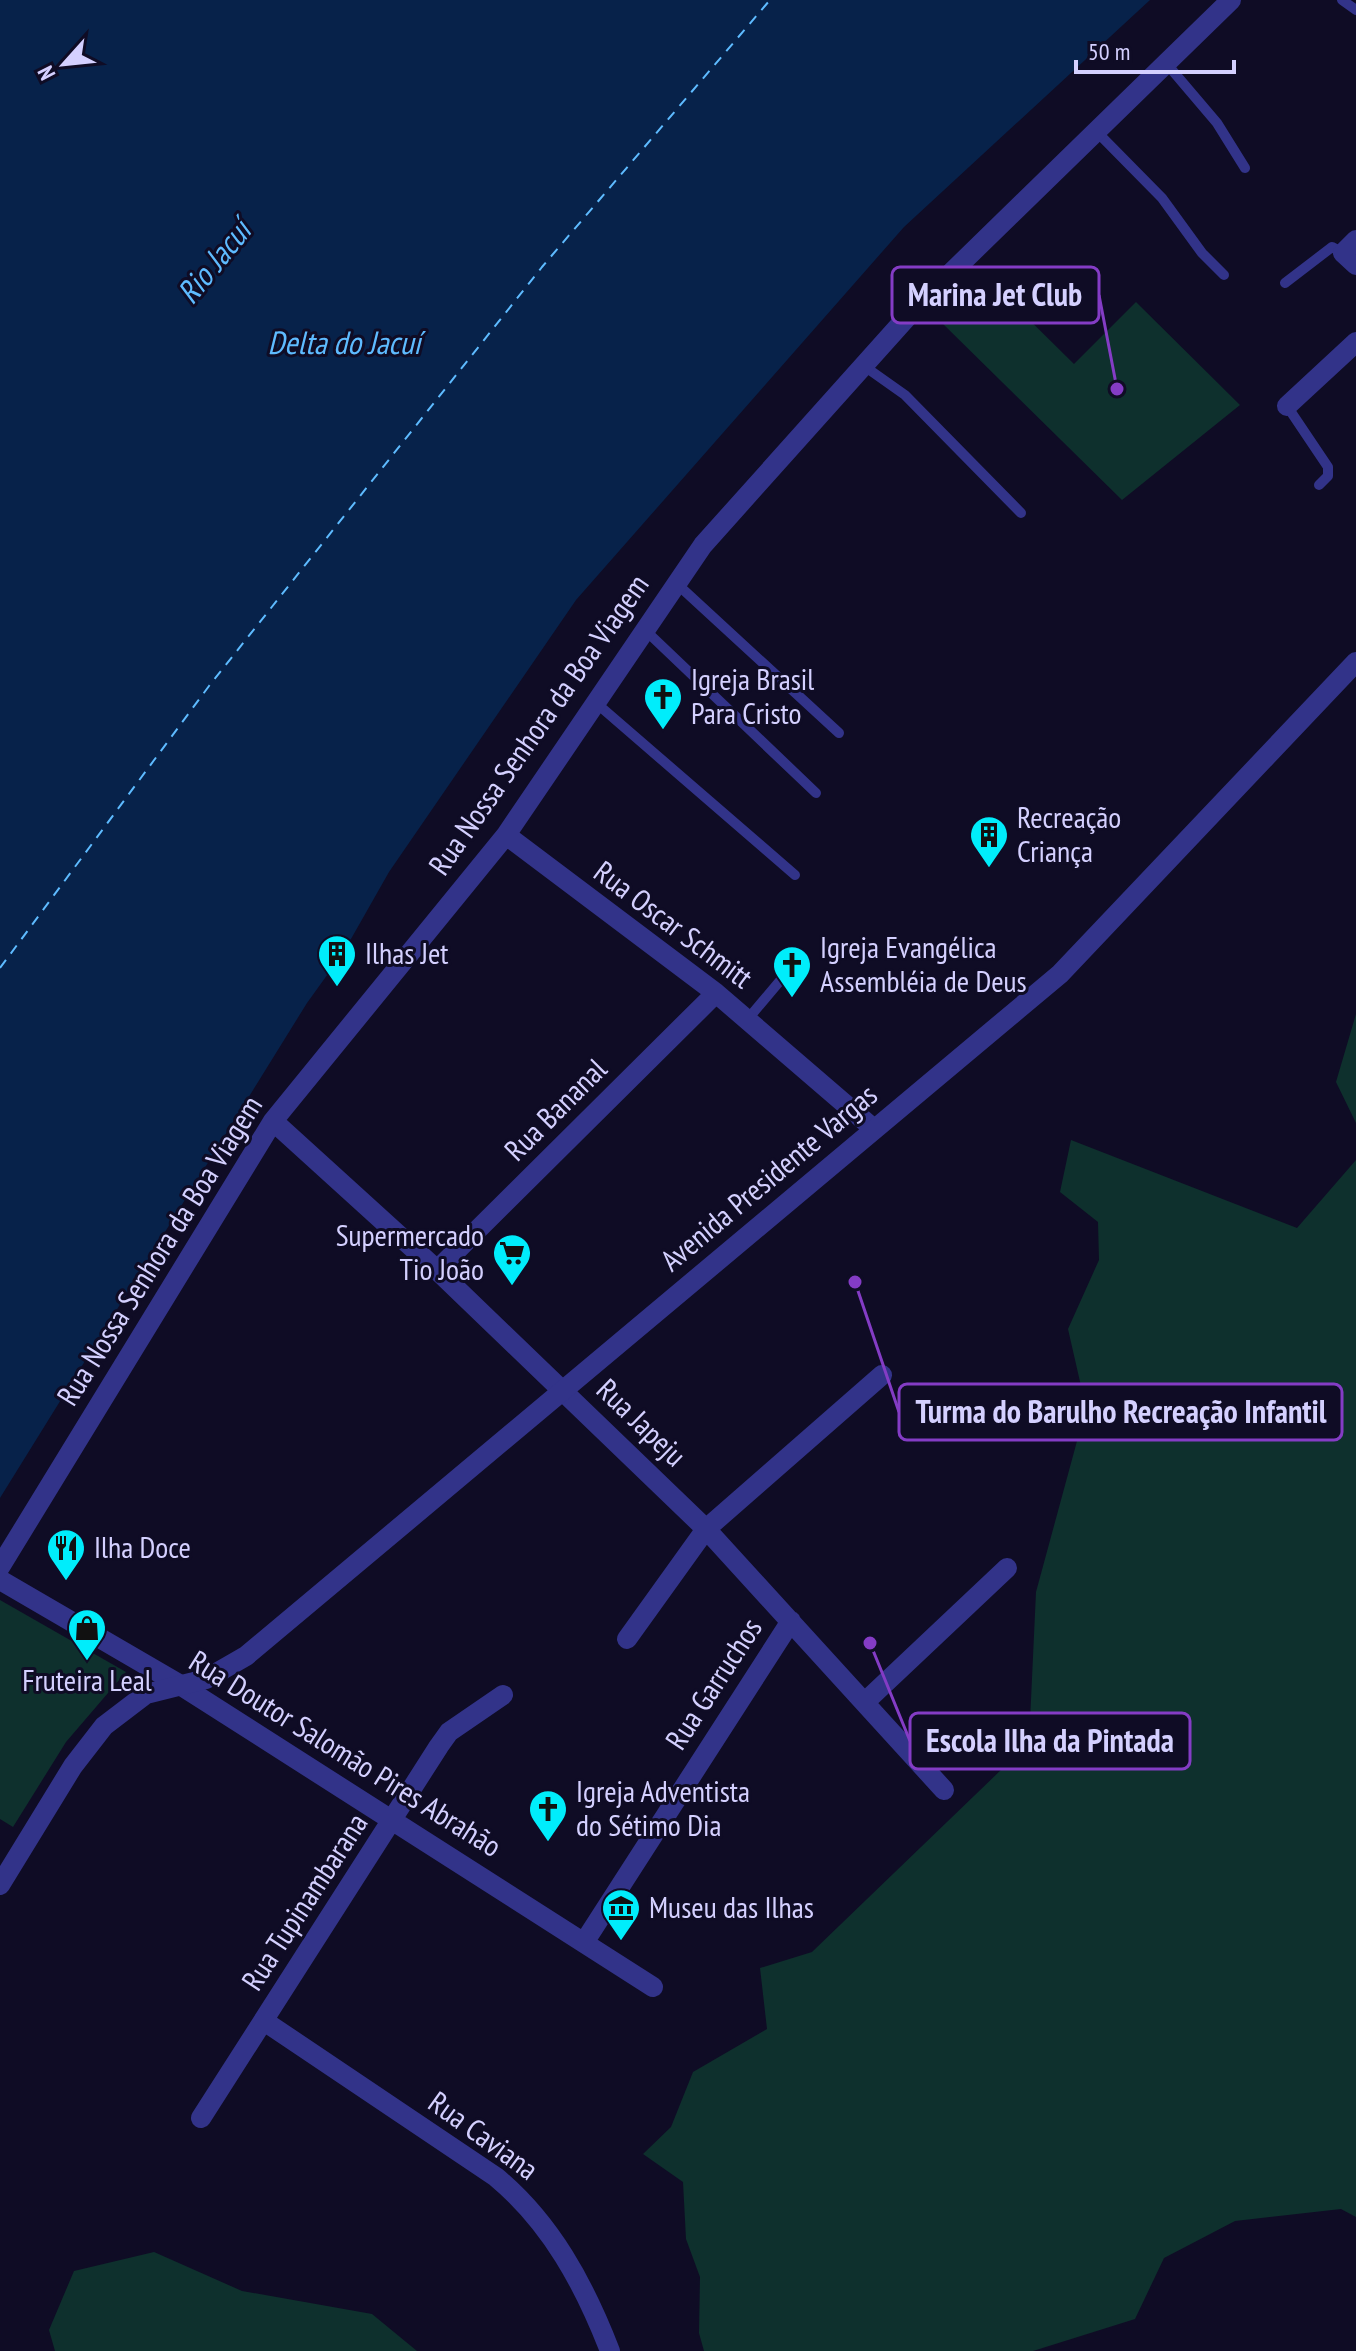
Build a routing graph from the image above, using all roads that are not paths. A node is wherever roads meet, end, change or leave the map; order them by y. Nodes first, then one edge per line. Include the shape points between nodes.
1 (1231, 0) edge
2 (1342, 0) edge
3 (1356, 10) edge
4 (1166, 63) junction
5 (1096, 131) junction
6 (1245, 168) dead end
7 (1352, 253) edge
8 (1224, 275) dead end
9 (1285, 283) dead end
10 (1356, 342) edge
11 (864, 366) junction
12 (1287, 406) joint
13 (1319, 485) dead end
14 (1021, 513) dead end
15 (675, 582) junction
16 (644, 629) junction
17 (1356, 662) edge
18 (595, 702) junction
19 (839, 733) dead end
20 (816, 793) dead end
21 (506, 835) junction
22 (795, 875) dead end
23 (795, 963) dead end
24 (716, 993) junction
25 (747, 1020) junction
26 (273, 1121) junction
27 (874, 1129) junction
28 (437, 1270) junction
29 (882, 1375) dead end
30 (564, 1390) junction
31 (706, 1529) junction
32 (0, 1567) edge
33 (1007, 1568) dead end
34 (0, 1580) edge
35 (791, 1621) junction
36 (627, 1639) dead end
37 (177, 1683) junction
38 (503, 1695) dead end
39 (865, 1702) junction
40 (944, 1790) dead end
41 (393, 1821) junction
42 (0, 1885) edge
43 (585, 1941) junction
44 (653, 1987) dead end
45 (264, 2021) junction
46 (201, 2118) dead end
47 (610, 2351) edge

1 - 4 street, Rua Nossa Senhora da Boa Viagem
2 - 3 lane
4 - 5 street, Rua Nossa Senhora da Boa Viagem
4 - 6 lane via 1217,123
5 - 8 lane via 1162,198
5 - 11 street, Rua Nossa Senhora da Boa Viagem via 936,287
7 - 9 lane via 1332,247
10 - 12 street
11 - 14 lane via 905,395
11 - 15 street, Rua Nossa Senhora da Boa Viagem
12 - 13 lane via 1328,467 1328,476
15 - 16 street, Rua Nossa Senhora da Boa Viagem
15 - 19 lane
16 - 18 street, Rua Nossa Senhora da Boa Viagem
16 - 20 lane
17 - 27 street, Avenida Presidente Vargas via 1060,974
18 - 21 street, Rua Nossa Senhora da Boa Viagem
18 - 22 lane
21 - 24 street, Rua Oscar Schmitt
21 - 26 street, Rua Nossa Senhora da Boa Viagem
23 - 25 lane
24 - 25 street, Rua Oscar Schmitt
24 - 28 street, Rua Bananal
25 - 27 street, Rua Oscar Schmitt
26 - 28 street, Rua Japeju
26 - 32 street, Rua Nossa Senhora da Boa Viagem
27 - 30 street, Avenida Presidente Vargas
28 - 30 street, Rua Japeju
29 - 31 street
30 - 31 street, Rua Japeju
30 - 37 street, Avenida Presidente Vargas via 246,1656 206,1679
31 - 35 street, Rua Japeju
31 - 36 street
33 - 39 street
34 - 37 street, Rua Doutor Salomão Pires Abrahão
35 - 39 street, Rua Japeju
35 - 43 street, Rua Garruchos
37 - 41 street, Rua Doutor Salomão Pires Abrahão
37 - 42 street, Avenida Presidente Vargas via 146,1694 104,1726 73,1766
38 - 41 street, Rua Tupinambarana via 449,1732
39 - 40 street, Rua Japeju
41 - 43 street, Rua Doutor Salomão Pires Abrahão
41 - 45 street, Rua Tupinambarana
43 - 44 street, Rua Doutor Salomão Pires Abrahão
45 - 46 street, Rua Tupinambarana
45 - 47 street, Rua Caviana via 525,2201 576,2273

